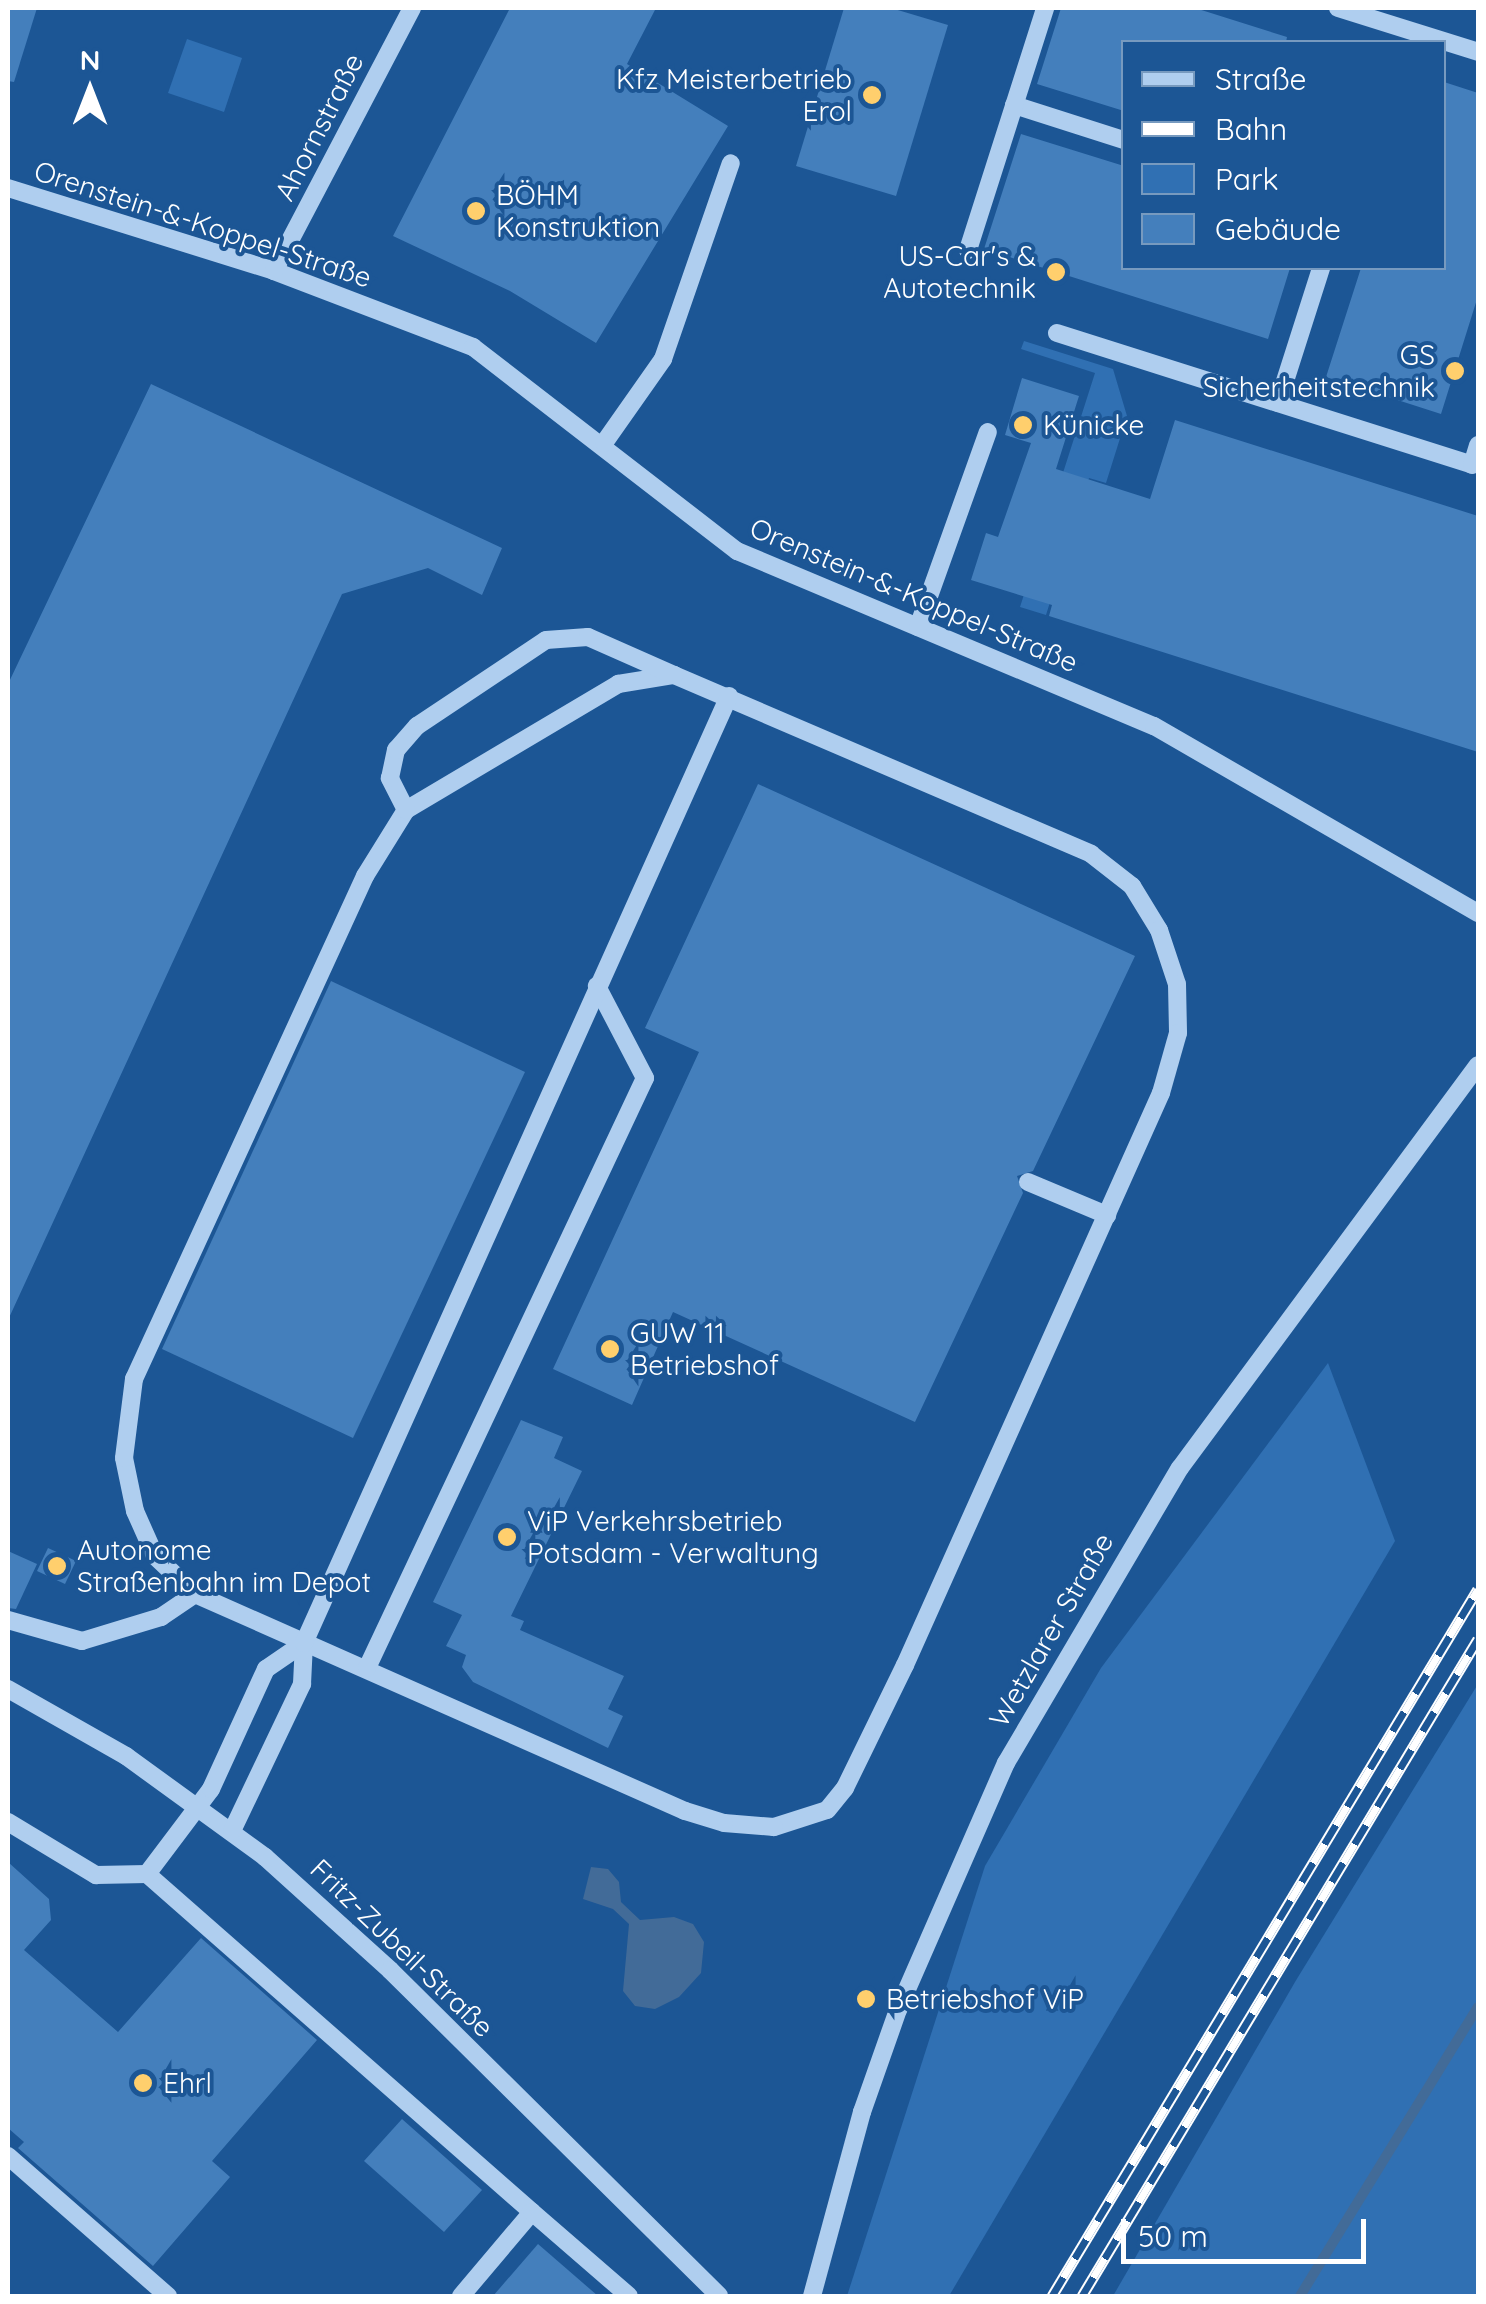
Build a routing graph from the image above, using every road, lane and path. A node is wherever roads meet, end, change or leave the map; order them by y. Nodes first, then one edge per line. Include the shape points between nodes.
1 (412, 8) edge
2 (1045, 8) edge
3 (1338, 8) edge
4 (1396, 35) edge
5 (1446, 45) edge
6 (1478, 52) edge
7 (1014, 105) junction
8 (1121, 139) edge
9 (730, 163) dead end
10 (8, 188) edge
11 (968, 250) dead end
12 (1320, 270) edge
13 (274, 271) junction
14 (1057, 333) dead end
15 (1278, 403) junction
16 (988, 432) dead end
17 (604, 444) junction
18 (1478, 445) edge
19 (1475, 466) edge
20 (918, 627) junction
21 (674, 675) junction
22 (729, 696) junction
23 (406, 810) junction
24 (1478, 912) edge
25 (597, 986) junction
26 (1478, 1064) edge
27 (1028, 1182) dead end
28 (1108, 1216) junction
29 (195, 1594) junction
30 (8, 1620) edge
31 (304, 1642) junction
32 (366, 1668) junction
33 (8, 1689) edge
34 (200, 1805) junction
35 (8, 1822) edge
36 (232, 1831) junction
37 (147, 1874) junction
38 (8, 2156) edge
39 (532, 2212) junction
40 (168, 2296) edge
41 (461, 2296) edge
42 (628, 2296) edge
43 (718, 2296) edge
44 (812, 2296) edge

1 - 13 street, Ahornstraße
2 - 7 street
3 - 4 street
5 - 6 street
7 - 8 street
7 - 11 street
9 - 17 street via 663,359
10 - 13 street, Orenstein-&-Koppel-Straße
12 - 15 street
13 - 17 street, Orenstein-&-Koppel-Straße via 473,347
14 - 15 street
15 - 19 street
16 - 20 street
17 - 20 street, Orenstein-&-Koppel-Straße via 737,552
18 - 19 street
20 - 24 street, Orenstein-&-Koppel-Straße via 1213,756
21 - 22 street
21 - 23 street via 618,684
21 - 23 street via 588,637 546,640 418,726 396,750 390,778
22 - 25 street
22 - 28 street via 1045,832 1091,854 1132,886 1158,930 1177,984 1178,1033 1161,1093
23 - 29 street via 365,876 134,1379 124,1458 135,1512 156,1556
25 - 31 street
25 - 32 street via 645,1078
26 - 44 street, Wetzlarer Straße via 1180,1468 1006,1763 898,2010 862,2112
27 - 28 street
28 - 32 street via 905,1666 846,1788 827,1810 774,1826 724,1823
29 - 30 street via 162,1617 82,1642
29 - 31 street
31 - 32 street
31 - 34 street via 266,1669
31 - 36 street via 302,1684
33 - 34 street, Fritz-Zubeil-Straße
34 - 36 street, Fritz-Zubeil-Straße
34 - 37 street
35 - 37 street via 96,1875
36 - 43 street, Fritz-Zubeil-Straße via 377,1958
37 - 39 street
38 - 40 street
39 - 41 street
39 - 42 street

